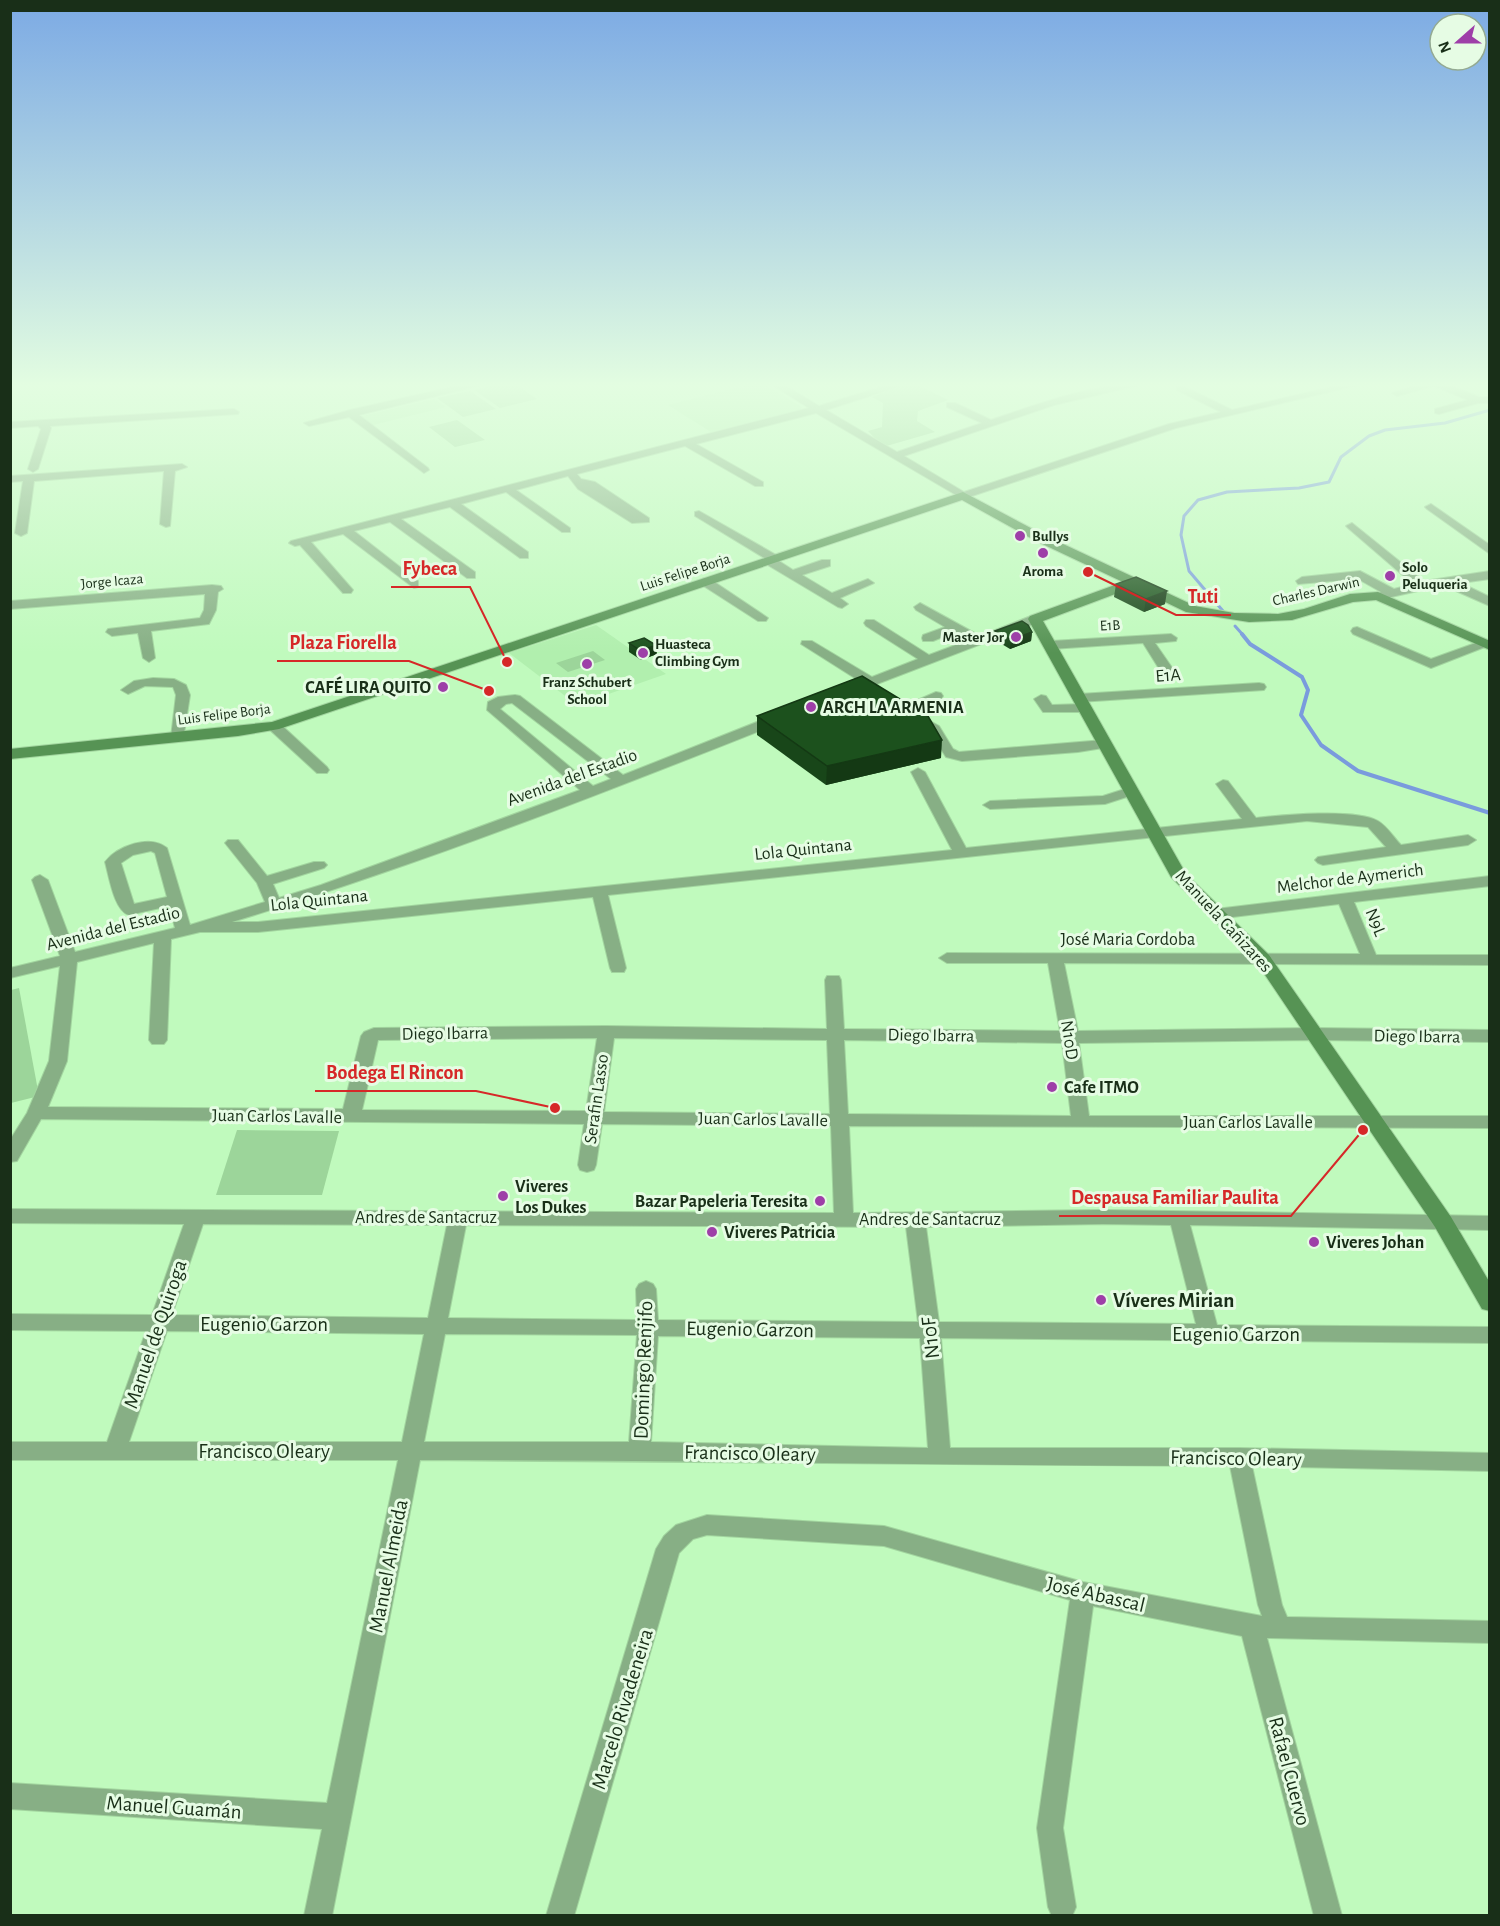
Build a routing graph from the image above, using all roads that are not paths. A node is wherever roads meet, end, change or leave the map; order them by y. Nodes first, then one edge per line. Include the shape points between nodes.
1 (57, 473) edge
2 (170, 473) edge
3 (584, 473) edge
4 (739, 473) edge
5 (924, 473) edge
6 (1032, 473) edge
7 (31, 474) junction
8 (573, 476) junction
9 (10, 479) edge
10 (759, 484) dead end
11 (507, 488) junction
12 (963, 496) junction
13 (452, 502) junction
14 (1431, 507) dead end
15 (699, 514) dead end
16 (392, 518) junction
17 (166, 524) dead end
18 (1352, 526) dead end
19 (345, 530) junction
20 (566, 530) dead end
21 (21, 533) dead end
22 (1490, 551) edge
23 (524, 555) dead end
24 (772, 560) junction
25 (826, 563) dead end
26 (792, 574) junction
27 (471, 575) dead end
28 (1490, 575) edge
29 (1452, 580) junction
30 (1302, 581) dead end
31 (706, 582) junction
32 (1135, 582) junction
33 (868, 583) dead end
34 (414, 584) dead end
35 (1422, 586) junction
36 (347, 590) dead end
37 (1393, 593) junction
38 (1378, 596) junction
39 (1490, 602) edge
40 (10, 605) edge
41 (920, 607) dead end
42 (762, 618) dead end
43 (1035, 619) junction
44 (870, 623) dead end
45 (956, 627) junction
46 (144, 629) junction
47 (1357, 631) dead end
48 (112, 632) dead end
49 (928, 638) dead end
50 (1172, 638) dead end
51 (1146, 639) junction
52 (978, 640) junction
53 (807, 644) dead end
54 (1051, 645) junction
55 (1487, 645) edge
56 (149, 658) dead end
57 (928, 660) junction
58 (1168, 672) dead end
59 (870, 682) junction
60 (1259, 687) dead end
61 (128, 690) dead end
62 (841, 694) edge
63 (936, 696) dead end
64 (1041, 699) dead end
65 (1082, 703) junction
66 (794, 713) edge
67 (274, 726) junction
68 (178, 737) junction
69 (1104, 744) junction
70 (10, 754) edge
71 (322, 770) dead end
72 (918, 771) dead end
73 (621, 780) junction
74 (1223, 784) dead end
75 (590, 791) junction
76 (1131, 791) junction
77 (990, 805) dead end
78 (1251, 822) junction
79 (1154, 832) junction
80 (1468, 840) dead end
81 (233, 843) dead end
82 (1398, 850) junction
83 (961, 853) junction
84 (1323, 860) dead end
85 (319, 864) dead end
86 (40, 880) dead end
87 (1490, 881) edge
88 (264, 882) junction
89 (327, 888) junction
90 (599, 890) junction
91 (1345, 899) junction
92 (176, 900) junction
93 (274, 904) junction
94 (1216, 914) junction
95 (329, 919) junction
96 (192, 929) junction
97 (163, 935) junction
98 (69, 958) junction
99 (946, 958) dead end
100 (1055, 958) junction
101 (1263, 959) junction
102 (1370, 960) junction
103 (1490, 960) edge
104 (618, 968) dead end
105 (10, 973) edge
106 (833, 980) dead end
107 (606, 1032) junction
108 (836, 1034) junction
109 (1314, 1034) junction
110 (1490, 1036) edge
111 (1070, 1037) junction
112 (158, 1040) dead end
113 (36, 1113) junction
114 (351, 1116) junction
115 (594, 1117) junction
116 (839, 1120) junction
117 (1375, 1121) junction
118 (1081, 1122) junction
119 (1490, 1122) edge
120 (10, 1156) edge
121 (587, 1165) dead end
122 (10, 1216) edge
123 (196, 1216) junction
124 (458, 1217) junction
125 (844, 1219) junction
126 (1179, 1219) junction
127 (915, 1220) junction
128 (1443, 1222) junction
129 (1490, 1223) edge
130 (646, 1289) dead end
131 (1490, 1303) edge
132 (10, 1322) edge
133 (157, 1323) junction
134 (436, 1325) junction
135 (648, 1327) junction
136 (930, 1332) junction
137 (1209, 1333) junction
138 (1490, 1335) edge
139 (411, 1450) junction
140 (10, 1451) edge
141 (639, 1451) junction
142 (115, 1452) junction
143 (940, 1457) junction
144 (1239, 1457) junction
145 (1490, 1462) edge
146 (707, 1525) joint
147 (1083, 1593) junction
148 (1252, 1627) junction
149 (1279, 1628) junction
150 (1490, 1632) edge
151 (10, 1796) edge
152 (338, 1818) junction
153 (1062, 1907) dead end
154 (318, 1916) edge
155 (560, 1916) edge
156 (1328, 1916) edge

1 - 7 street
2 - 17 street
3 - 8 street
4 - 10 street
5 - 12 street, Charles Darwin
6 - 12 street, Luis Felipe Borja
7 - 9 street
7 - 21 street
8 - 8 street via 582,487 636,521 645,520
8 - 11 street
11 - 13 street
11 - 20 street
12 - 24 street, Luis Felipe Borja
12 - 32 street, Charles Darwin via 1040,538
13 - 16 street
13 - 23 street
14 - 22 street
15 - 24 street
16 - 19 street
16 - 27 street
18 - 35 street
19 - 34 street
19 - 36 street via 299,542
24 - 26 street
24 - 31 street, Luis Felipe Borja
25 - 26 street
26 - 33 street via 836,600
28 - 29 street, Charles Darwin
29 - 35 street, Charles Darwin
29 - 39 street
30 - 37 street via 1360,575
31 - 42 street
31 - 67 street, Luis Felipe Borja
32 - 38 street, Charles Darwin via 1191,609 1248,618 1292,616 1358,596
32 - 43 street
35 - 37 street, Charles Darwin
37 - 38 street, Charles Darwin
38 - 55 street
40 - 46 street, Jorge Icaza via 214,589 205,621
41 - 45 street
43 - 52 street
43 - 54 street, Manuela Cañizares
44 - 57 street
45 - 49 street
45 - 52 street
46 - 48 street
46 - 56 street
47 - 55 street via 1431,664
50 - 51 street, E1B
51 - 54 street, E1B
51 - 58 street
52 - 57 street
53 - 59 street
54 - 65 street, Manuela Cañizares
57 - 59 street
59 - 62 street
60 - 65 street, E1A
61 - 68 street via 137,684 179,685 183,695
63 - 69 street via 912,706 909,714 937,732 952,755
64 - 65 street, E1A via 1048,709
65 - 69 street, Manuela Cañizares
66 - 73 street, Avenida del Estadio
67 - 68 street, Luis Felipe Borja
67 - 71 street
68 - 70 street, Luis Felipe Borja
69 - 76 street, Manuela Cañizares
72 - 83 street
73 - 75 street, Avenida del Estadio
73 - 75 street via 515,699 493,705 494,710
74 - 78 street
75 - 89 street, Avenida del Estadio
76 - 77 street via 1105,800
76 - 79 street, Manuela Cañizares
78 - 79 street, Lola Quintana
78 - 82 street, Lola Quintana via 1307,817 1363,821 1380,829
79 - 83 street, Lola Quintana
79 - 94 street, Manuela Cañizares via 1179,877
80 - 82 street
81 - 88 street
82 - 84 street
83 - 90 street, Lola Quintana
85 - 88 street
86 - 98 street
87 - 91 street, Melchor de Aymerich
88 - 93 street
89 - 93 street, Avenida del Estadio
89 - 95 street via 317,907
90 - 95 street, Lola Quintana
90 - 104 street
91 - 94 street, Melchor de Aymerich
91 - 102 street, N9L
92 - 92 street via 158,847 129,851 113,862 129,910
92 - 96 street
93 - 96 street, Avenida del Estadio
94 - 101 street, Manuela Cañizares
95 - 96 street, Lola Quintana
96 - 97 street, Avenida del Estadio
97 - 98 street, Avenida del Estadio
97 - 112 street
98 - 105 street, Avenida del Estadio
98 - 113 street via 58,1061
99 - 100 street, José Maria Cordoba
100 - 101 street, José Maria Cordoba
100 - 111 street, N10D
101 - 102 street, José Maria Cordoba
101 - 109 street, Manuela Cañizares
102 - 103 street, José Maria Cordoba
106 - 108 street
107 - 108 street, Diego Ibarra
107 - 114 street, Diego Ibarra via 372,1035
107 - 115 street, Serafin Lasso
108 - 111 street, Diego Ibarra
108 - 116 street
109 - 110 street, Diego Ibarra
109 - 111 street, Diego Ibarra
109 - 117 street, Manuela Cañizares
111 - 118 street, N10D
113 - 114 street, Juan Carlos Lavalle
113 - 120 street
114 - 115 street, Juan Carlos Lavalle
115 - 116 street, Juan Carlos Lavalle
115 - 121 street, Serafin Lasso
116 - 118 street, Juan Carlos Lavalle
116 - 125 street
117 - 118 street, Juan Carlos Lavalle
117 - 119 street, Juan Carlos Lavalle
117 - 128 street, Manuela Cañizares
122 - 123 street, Andres de Santacruz
123 - 124 street, Andres de Santacruz
123 - 133 street, Manuel de Quiroga
124 - 125 street, Andres de Santacruz
124 - 134 street, Manuel Almeida
125 - 127 street, Andres de Santacruz
126 - 127 street, Andres de Santacruz
126 - 128 street, Andres de Santacruz
126 - 137 street
127 - 136 street, N10F
128 - 129 street, Andres de Santacruz
128 - 131 street, Manuela Cañizares
130 - 135 street, Domingo Renjifo
132 - 133 street, Eugenio Garzon
133 - 134 street, Eugenio Garzon
133 - 142 street, Manuel de Quiroga
134 - 135 street, Eugenio Garzon
134 - 139 street, Manuel Almeida
135 - 136 street, Eugenio Garzon
135 - 141 street, Domingo Renjifo
136 - 137 street, Eugenio Garzon
136 - 143 street, N10F
137 - 138 street, Eugenio Garzon
139 - 141 street, Francisco Oleary
139 - 142 street, Francisco Oleary
139 - 152 street, Manuel Almeida
140 - 142 street, Francisco Oleary
141 - 143 street, Francisco Oleary
143 - 144 street, Francisco Oleary
144 - 145 street, Francisco Oleary
144 - 149 street via 1270,1605
146 - 147 street, José Abascal via 884,1536
146 - 155 street, Marcelo Rivadeneira via 683,1531 668,1549
147 - 148 street, José Abascal
147 - 153 street via 1050,1828
148 - 149 street, José Abascal
148 - 156 street, Rafael Cuervo
149 - 150 street, José Abascal
151 - 152 street, Manuel Guamán
152 - 154 street, Manuel Almeida

